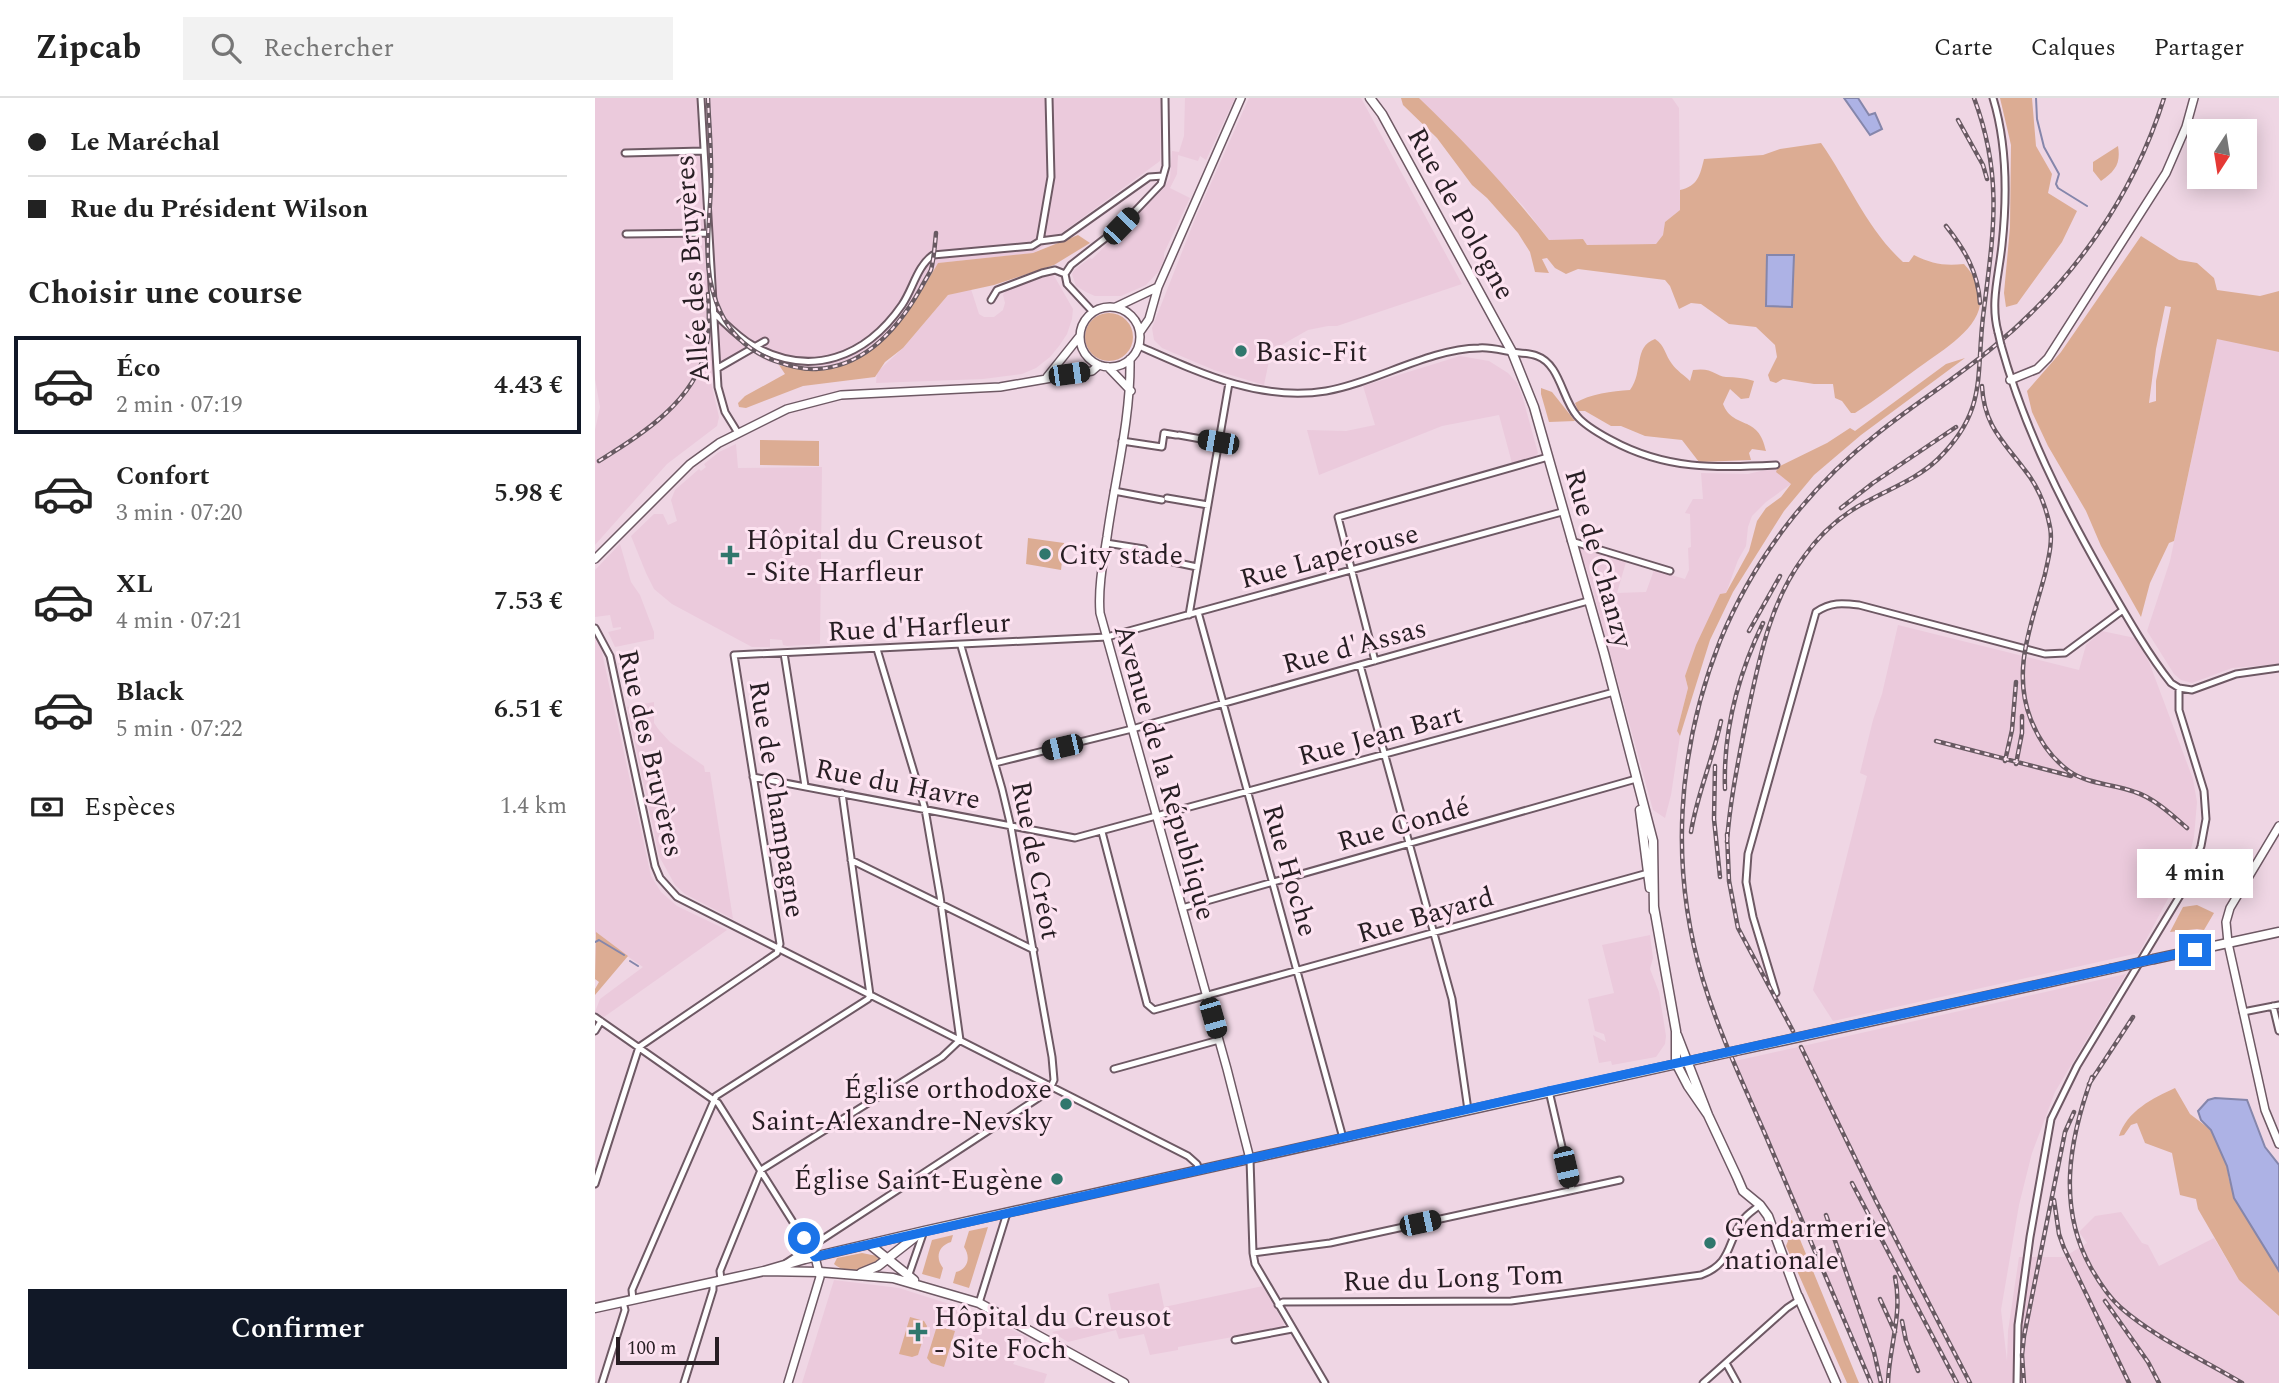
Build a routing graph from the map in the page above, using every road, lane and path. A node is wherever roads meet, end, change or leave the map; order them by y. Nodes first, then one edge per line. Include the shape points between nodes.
1 (701, 98) edge
2 (1049, 98) edge
3 (1165, 98) edge
4 (1241, 98) edge
5 (1370, 98) edge
6 (1993, 98) edge
7 (2194, 98) edge
8 (703, 151) junction
9 (625, 153) dead end
10 (1163, 176) junction
11 (626, 233) dead end
12 (709, 233) junction
13 (1040, 241) junction
14 (1065, 274) junction
15 (1158, 287) junction
16 (991, 300) dead end
17 (1116, 307) junction
18 (1093, 312) junction
19 (715, 314) junction
20 (1140, 331) junction
21 (1079, 337) junction
22 (765, 341) dead end
23 (1139, 346) junction
24 (754, 347) junction
25 (1512, 352) junction
26 (1130, 359) junction
27 (1099, 365) junction
28 (1108, 367) junction
29 (718, 368) junction
30 (1047, 377) junction
31 (2010, 380) junction
32 (1229, 383) junction
33 (1131, 391) junction
34 (739, 433) junction
35 (1122, 441) junction
36 (1218, 442) junction
37 (1548, 457) junction
38 (1776, 465) dead end
39 (1114, 491) junction
40 (1207, 505) junction
41 (1562, 512) junction
42 (1571, 541) junction
43 (1106, 543) junction
44 (595, 559) edge
45 (1197, 566) junction
46 (1351, 571) junction
47 (1670, 571) dead end
48 (1588, 601) junction
49 (2123, 610) junction
50 (1198, 612) junction
51 (1189, 615) junction
52 (595, 628) edge
53 (1107, 637) junction
54 (961, 646) junction
55 (877, 649) junction
56 (784, 653) junction
57 (734, 655) joint
58 (1375, 661) junction
59 (1360, 665) junction
60 (2279, 668) edge
61 (2179, 688) junction
62 (1613, 692) junction
63 (1221, 703) junction
64 (1132, 729) junction
65 (1384, 755) junction
66 (995, 762) junction
67 (753, 776) junction
68 (1636, 779) junction
69 (805, 786) junction
70 (1247, 792) junction
71 (842, 793) junction
72 (925, 809) junction
73 (1157, 816) junction
74 (2279, 826) edge
75 (1011, 827) junction
76 (1103, 832) junction
77 (2275, 840) edge
78 (1409, 843) junction
79 (852, 860) junction
80 (1651, 872) junction
81 (1272, 882) junction
82 (942, 906) junction
83 (1182, 908) junction
84 (2279, 932) edge
85 (1434, 933) junction
86 (2228, 943) junction
87 (778, 948) junction
88 (1034, 950) junction
89 (1297, 971) junction
90 (1776, 993) dead end
91 (870, 995) junction
92 (1207, 996) junction
93 (2276, 1005) edge
94 (2243, 1012) junction
95 (595, 1017) edge
96 (601, 1021) junction
97 (595, 1031) edge
98 (1676, 1031) junction
99 (2279, 1031) edge
100 (960, 1040) junction
101 (1219, 1040) junction
102 (639, 1048) junction
103 (1688, 1061) junction
104 (1676, 1063) junction
105 (1114, 1069) dead end
106 (1051, 1086) junction
107 (1549, 1091) junction
108 (714, 1099) junction
109 (1468, 1110) junction
110 (1708, 1115) junction
111 (1343, 1138) junction
112 (2279, 1144) edge
113 (1250, 1159) junction
114 (761, 1170) junction
115 (1199, 1170) junction
116 (1620, 1180) dead end
117 (595, 1184) edge
118 (1572, 1190) junction
119 (1760, 1205) junction
120 (1007, 1213) junction
121 (924, 1231) junction
122 (869, 1244) junction
123 (809, 1247) junction
124 (1253, 1253) junction
125 (815, 1257) junction
126 (887, 1260) junction
127 (784, 1265) junction
128 (764, 1271) junction
129 (820, 1272) junction
130 (858, 1274) junction
131 (908, 1277) junction
132 (717, 1281) junction
133 (923, 1285) junction
134 (633, 1300) junction
135 (1800, 1300) junction
136 (623, 1302) junction
137 (979, 1303) junction
138 (1278, 1305) junction
139 (595, 1308) edge
140 (1292, 1329) junction
141 (1235, 1340) dead end
142 (1726, 1363) junction
143 (602, 1383) edge
144 (684, 1383) edge
145 (788, 1383) edge
146 (1123, 1383) edge
147 (1325, 1383) edge
148 (1703, 1383) edge
149 (1737, 1383) edge
150 (1836, 1383) edge
151 (2017, 1383) edge

1 - 8 street, Allée des Bruyères
2 - 13 street via 1051,177
3 - 10 street
4 - 15 street
5 - 25 main road, Rue de Pologne
6 - 31 street, bridge via 2004,177 2003,236 1993,309
7 - 31 street via 2166,173 2048,358 2037,369
8 - 9 street
8 - 12 street, Allée des Bruyères
10 - 13 street via 1149,177 1063,238
10 - 14 street via 1161,184 1121,226
11 - 12 street
12 - 19 street, Allée des Bruyères
13 - 24 street via 1018,249 933,255 881,331 840,357 806,361
14 - 16 street via 1055,270 1042,273 997,290
14 - 18 street via 1067,284
15 - 17 street
15 - 20 street via 1149,319
17 - 18 street
17 - 20 street via 1131,316
18 - 21 street
19 - 24 street
19 - 29 street, Allée des Bruyères
20 - 23 street
21 - 27 street via 1085,354
21 - 30 street
22 - 24 street
23 - 26 street
23 - 32 street, Rue de Chanzy
24 - 29 street
25 - 32 street, Rue de Chanzy via 1452,351 1327,390 1291,393
25 - 37 main road, Rue de Chanzy
25 - 38 street, Rue de Chanzy via 1537,355 1548,362 1577,417 1633,452 1681,465
26 - 28 street
26 - 33 street, Avenue de la République
27 - 28 street
27 - 30 street via 1092,371
28 - 33 street
29 - 34 street, Allée des Bruyères via 725,412
30 - 34 street via 1000,387 841,395 787,408
31 - 49 street via 2068,512
32 - 36 street
33 - 35 street, Avenue de la République
34 - 44 street via 690,464
35 - 36 street via 1162,447 1164,433
35 - 39 street, Avenue de la République
36 - 40 street
37 - 41 main road, Rue de Chanzy
37 - 46 street via 1338,517
39 - 40 street
39 - 43 street, Avenue de la République
40 - 45 street
41 - 42 main road, Rue de Chanzy
41 - 46 street, Rue Lapérouse
42 - 47 street
42 - 48 main road, Rue de Chanzy
43 - 45 street via 1144,549 1143,556
43 - 53 street, Avenue de la République via 1099,597
45 - 51 street
46 - 50 street, Rue Lapérouse
46 - 58 street
48 - 58 street, Rue d'Assas
48 - 62 main road, Rue de Chanzy
49 - 61 street via 2164,674
49 - 90 street via 2065,653 2054,655 1859,605 1840,603 1816,612 1748,854 1746,882 1753,917
50 - 51 street, Rue Lapérouse
50 - 63 street, Rue Hoche
51 - 53 street, Rue Lapérouse
52 - 87 street, Rue des Bruyères via 610,656 660,878 677,897
53 - 54 street, Rue d'Harfleur
53 - 64 street, Avenue de la République
54 - 55 street, Rue d'Harfleur
54 - 66 street, Rue de Créot
55 - 56 street, Rue d'Harfleur
55 - 72 street
56 - 57 street, Rue d'Harfleur
56 - 69 street
57 - 67 street, Rue de Champagne
58 - 59 street, Rue d'Assas
59 - 63 street, Rue d'Assas
59 - 65 street
60 - 61 street via 2236,674 2192,690
61 - 151 street via 2179,710 2204,791 2206,819 2201,846 2187,884 2077,1066 2051,1119 2018,1325
62 - 65 street, Rue Jean Bart
62 - 68 main road, Rue de Chanzy
63 - 64 street, Rue d'Assas
63 - 70 street, Rue Hoche
64 - 66 street, Rue d'Assas
64 - 73 street, Avenue de la République
65 - 70 street, Rue Jean Bart
65 - 78 street
66 - 75 street, Rue de Créot
67 - 69 street, Rue du Havre
67 - 87 street, Rue de Champagne
68 - 78 street, Rue Condé
68 - 80 main road, Rue de Chanzy
69 - 71 street, Rue du Havre
70 - 73 street, Rue Jean Bart
70 - 81 street, Rue Hoche
71 - 72 street, Rue du Havre
71 - 79 street
72 - 75 street, Rue du Havre
72 - 82 street
73 - 76 street, Rue du Havre
73 - 83 street, Avenue de la République
74 - 77 street
75 - 76 street, Rue du Havre via 1075,838
75 - 88 street, Rue de Créot
76 - 92 street, Rue Bayard via 1150,1008
77 - 86 street via 2227,915
78 - 81 street, Rue Condé
78 - 85 street
79 - 82 street
79 - 91 street
80 - 85 street, Rue Bayard
80 - 98 main road, Rue de Chanzy
81 - 83 street, Rue Condé
81 - 89 street, Rue Hoche
82 - 88 street
82 - 100 street
83 - 92 street, Avenue de la République
84 - 86 main road
85 - 89 street, Rue Bayard
85 - 109 street via 1452,999
86 - 94 street
86 - 103 main road, bridge
87 - 91 street, Rue des Bruyères
87 - 102 street
88 - 106 street, Rue de Créot via 1052,1057
89 - 92 street, Rue Bayard
89 - 111 street, Rue Hoche
91 - 100 street, Rue des Bruyères
91 - 108 street
92 - 101 street, Avenue de la République
93 - 94 street
93 - 99 street
94 - 112 street
95 - 96 street
96 - 97 street
96 - 102 street
98 - 103 main road, Rue de Chanzy
98 - 104 main road, Rue de Chanzy
100 - 106 street, Rue des Bruyères
100 - 114 street via 942,1057
101 - 105 street
101 - 113 street, Avenue de la République
102 - 108 street
102 - 117 street
103 - 104 main road
103 - 110 main road, Rue de Chanzy
104 - 107 main road
104 - 110 main road
106 - 115 street, Rue des Bruyères via 1188,1157
106 - 123 street
107 - 109 main road
107 - 118 street
108 - 114 street
108 - 134 street via 632,1290
109 - 111 main road
110 - 119 main road via 1744,1191
111 - 113 main road
113 - 115 main road
113 - 124 street
114 - 123 street
114 - 132 street
115 - 120 main road
116 - 118 street
118 - 124 street via 1330,1242
119 - 135 main road
119 - 138 street, Rue du Long Tom via 1743,1220 1719,1266 1701,1275 1511,1301
120 - 121 main road
120 - 137 street
121 - 122 main road
121 - 126 main road
121 - 131 street
122 - 125 main road
122 - 126 main road
123 - 125 street
123 - 127 street
124 - 138 street
125 - 127 main road
125 - 129 street
126 - 130 main road
126 - 131 main road
127 - 128 main road
128 - 129 main road
128 - 132 main road
129 - 130 main road
129 - 145 street
130 - 133 main road
131 - 133 main road
132 - 134 main road
132 - 144 street
133 - 137 main road
134 - 136 main road
135 - 142 street
135 - 150 main road
136 - 139 main road
136 - 143 street via 625,1310
137 - 146 main road
138 - 140 street
140 - 141 street
140 - 147 street
142 - 148 street
142 - 149 street

